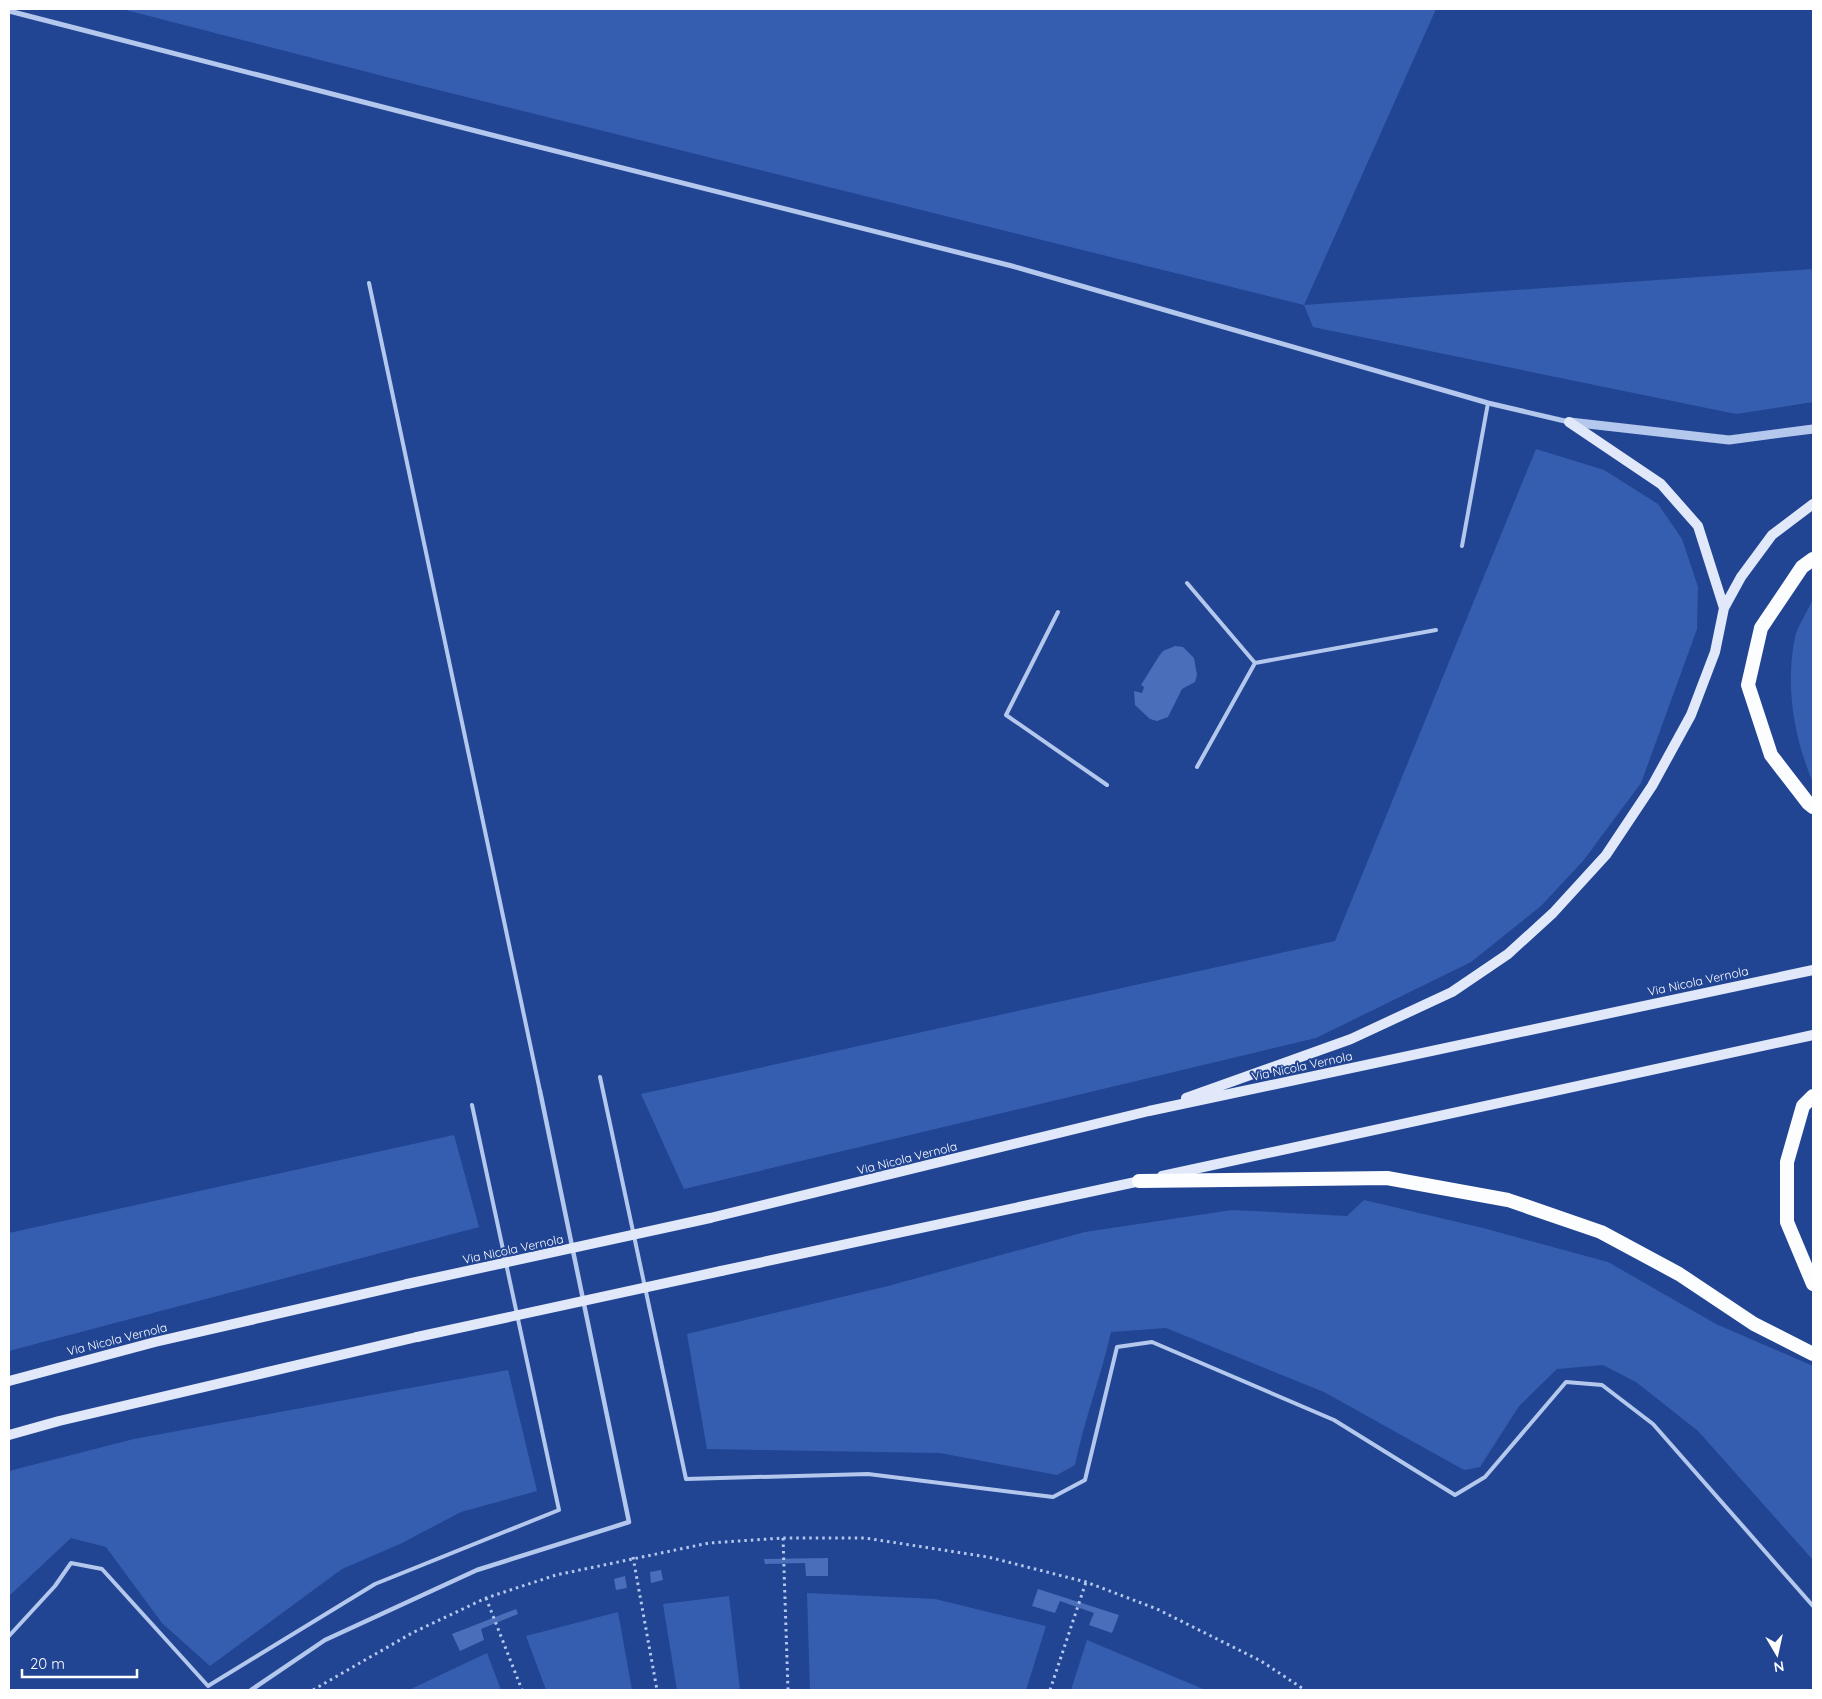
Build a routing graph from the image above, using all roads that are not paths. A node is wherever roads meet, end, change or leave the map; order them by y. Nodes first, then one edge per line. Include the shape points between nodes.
1 (9, 11) edge
2 (369, 283) dead end
3 (1488, 403) junction
4 (1570, 422) junction
5 (1813, 430) edge
6 (1813, 504) edge
7 (1462, 546) dead end
8 (1813, 559) edge
9 (1187, 583) dead end
10 (1724, 608) junction
11 (1058, 612) dead end
12 (1436, 630) dead end
13 (1255, 663) junction
14 (1197, 767) dead end
15 (1107, 785) dead end
16 (1813, 807) edge
17 (1813, 970) edge
18 (1813, 1035) edge
19 (600, 1078) dead end
20 (540, 1091) joint
21 (1813, 1096) edge
22 (472, 1106) dead end
23 (1149, 1111) junction
24 (1139, 1181) junction
25 (1813, 1284) edge
26 (1813, 1354) edge
27 (9, 1380) edge
28 (9, 1435) edge
29 (1813, 1606) edge
30 (9, 1636) edge
31 (251, 1690) edge

1 - 3 street via 1012,266
2 - 20 lane
3 - 4 street
3 - 7 lane
4 - 5 street via 1729,440
4 - 10 main road via 1661,484 1698,526
6 - 10 main road via 1772,535 1741,577
8 - 16 highway via 1802,567 1761,628 1748,685 1771,754
9 - 13 lane
10 - 23 main road via 1715,652 1691,716 1652,786 1606,855 1553,913 1508,954 1452,992 1351,1039
11 - 15 lane via 1006,715
12 - 13 lane
13 - 14 lane
17 - 23 main road, Via Nicola Vernola
18 - 24 main road
19 - 29 lane via 686,1479 868,1474 1053,1497 1085,1480 1117,1347 1152,1342 1334,1420 1455,1495 1485,1477 1566,1382 1602,1385 1653,1424
20 - 31 street via 629,1522 477,1570 326,1640
21 - 25 highway via 1803,1106 1787,1162 1786,1222
22 - 30 lane via 559,1510 375,1584 208,1686 102,1568 71,1562 55,1586
23 - 27 main road, Via Nicola Vernola, bridge via 710,1218 155,1342
24 - 26 highway via 1387,1178 1508,1200 1601,1232 1679,1274 1754,1324
24 - 28 main road, bridge via 417,1337

